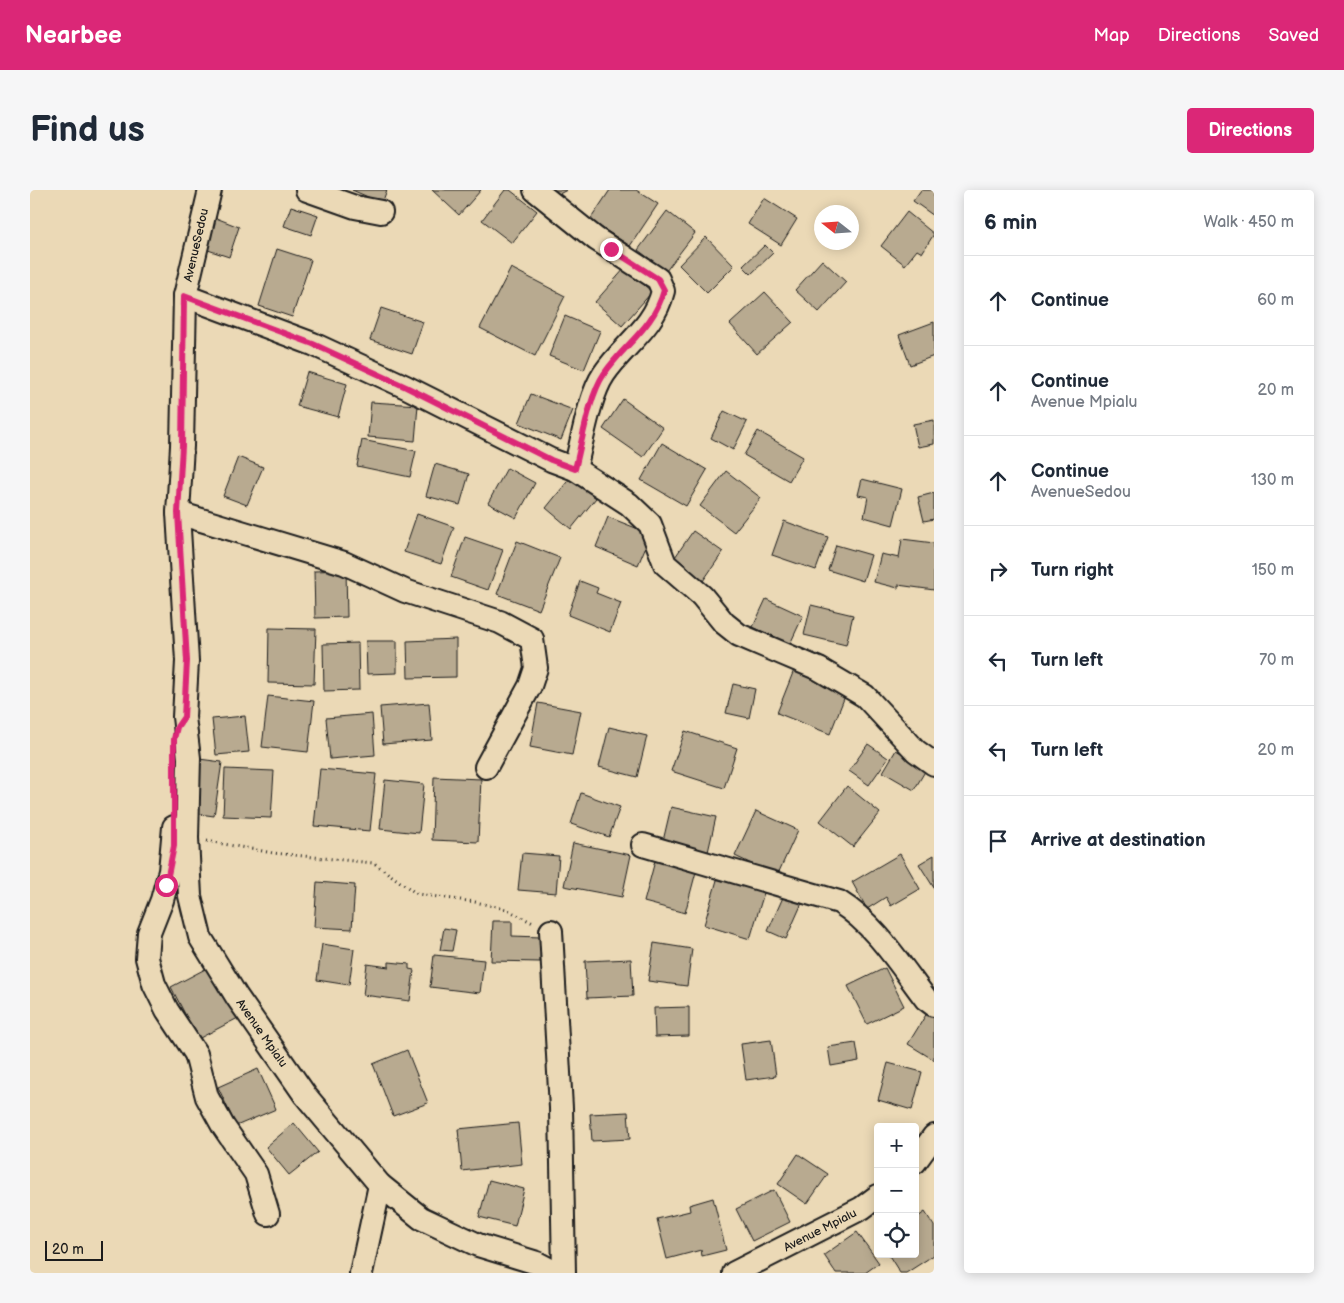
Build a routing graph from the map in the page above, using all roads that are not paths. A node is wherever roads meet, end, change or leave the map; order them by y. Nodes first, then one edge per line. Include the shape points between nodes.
1 (210, 190) edge
2 (306, 190) edge
3 (535, 190) edge
4 (381, 212) dead end
5 (184, 296) junction
6 (575, 469) junction
7 (178, 513) junction
8 (187, 661) joint
9 (184, 717) junction
10 (934, 764) edge
11 (486, 767) dead end
12 (643, 845) dead end
13 (551, 931) road end
14 (934, 1005) edge
15 (934, 1136) edge
16 (919, 1157) edge
17 (380, 1185) junction
18 (874, 1199) edge
19 (268, 1214) dead end
20 (542, 1270) edge
21 (361, 1273) edge
22 (564, 1273) edge
23 (734, 1273) edge

1 - 5 street, AvenueSedou
2 - 4 street via 355,207
3 - 6 street via 596,239 658,279 664,290 661,302 641,334 604,374 589,412
5 - 6 street via 313,344
5 - 7 street, AvenueSedou
6 - 10 street via 629,504 650,524 665,564 702,596 738,635 819,669 864,696 916,751
7 - 8 street, AvenueSedou
7 - 11 street via 344,563 405,591 500,622 532,639 536,668 530,686
8 - 9 street, Avenue Mpialu
9 - 17 street, Avenue Mpialu via 189,758 187,838 190,896 200,937 305,1095
9 - 19 street via 174,739 174,846 162,900 148,933 147,958 154,984 167,1010 196,1054 207,1097 222,1126 256,1174
12 - 14 street via 839,902 870,926
13 - 22 street via 561,1108
15 - 16 street
17 - 20 street, Avenue Mpialu via 421,1218
17 - 21 street
18 - 23 street, Avenue Mpialu

